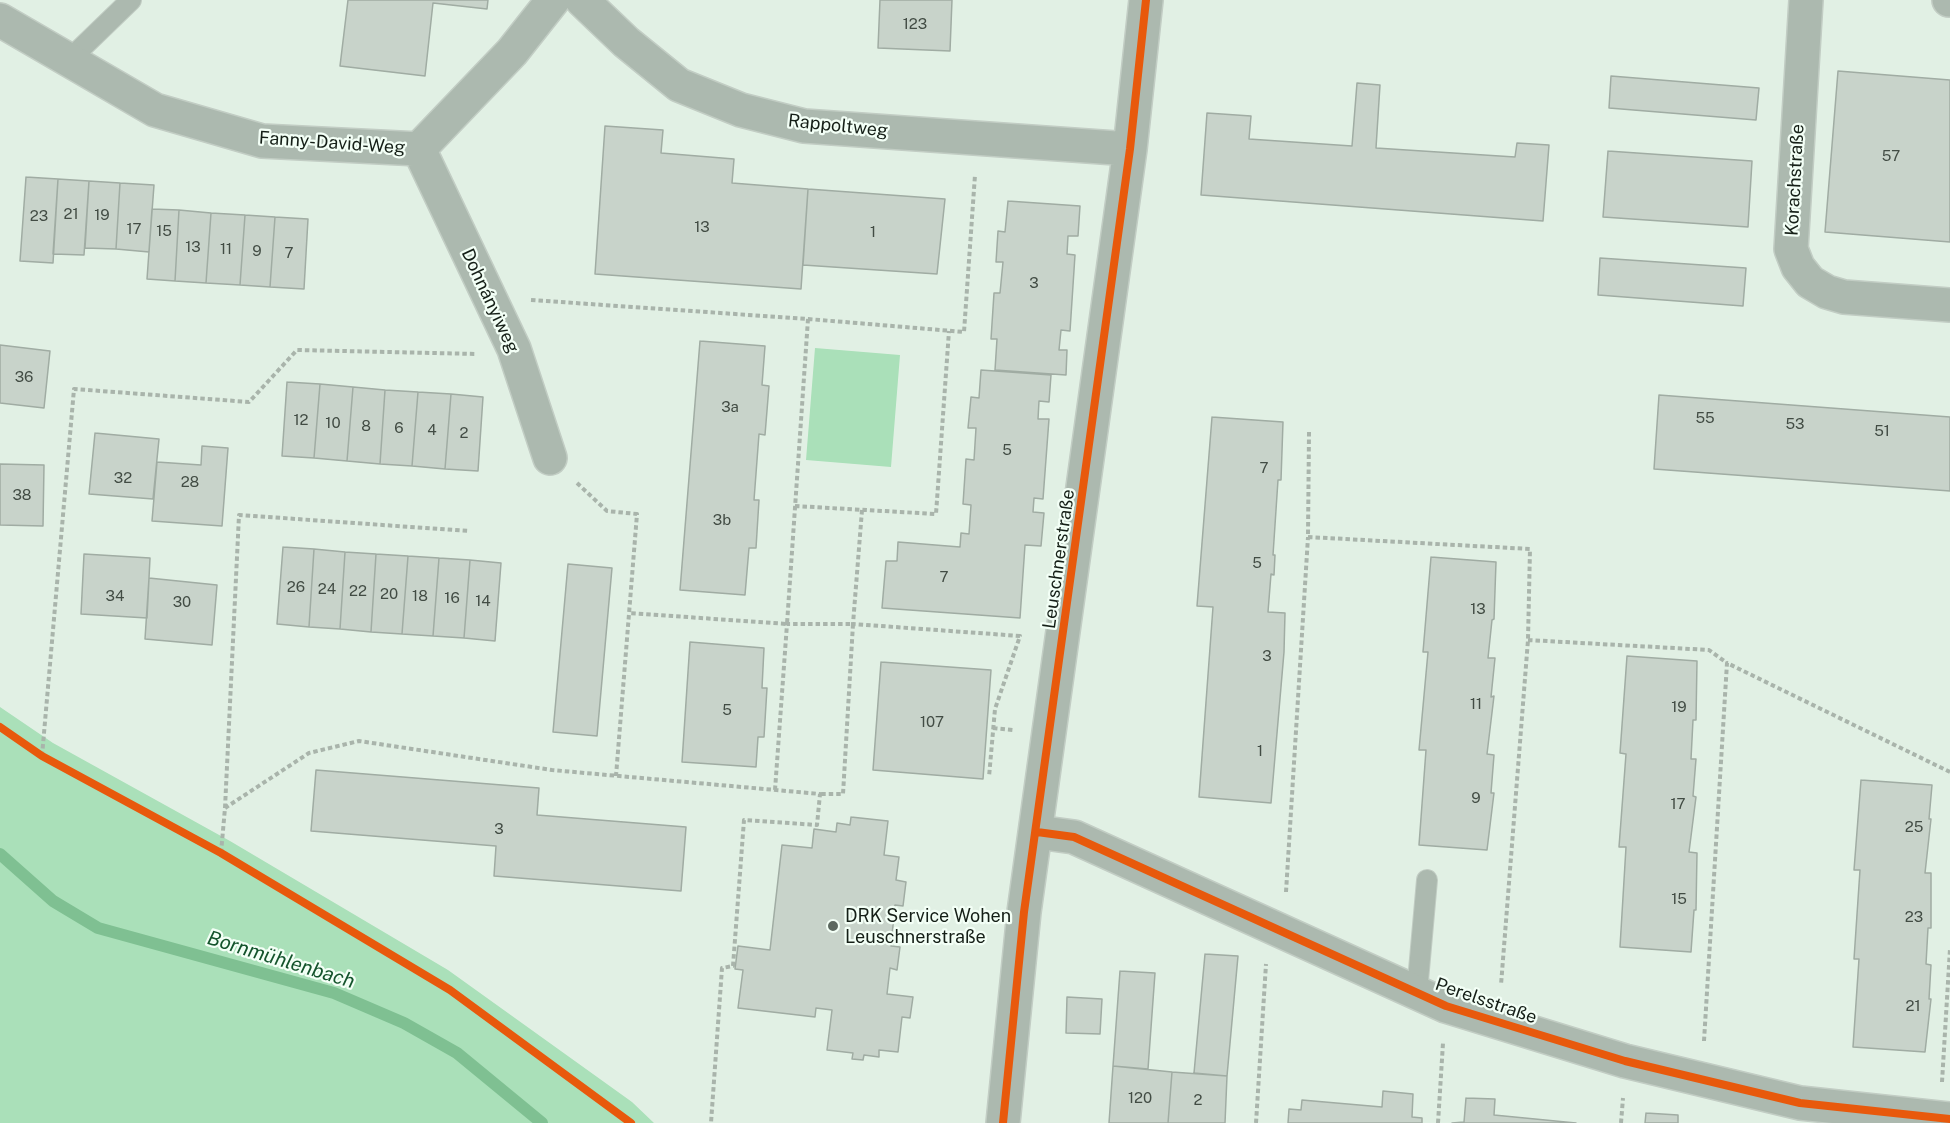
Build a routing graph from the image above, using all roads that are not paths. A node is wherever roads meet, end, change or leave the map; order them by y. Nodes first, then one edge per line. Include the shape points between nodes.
1 (131, 0) edge
2 (554, 0) edge
3 (582, 0) edge
4 (1146, 0) edge
5 (1806, 0) edge
6 (0, 20) edge
7 (69, 60) junction
8 (419, 149) junction
9 (1130, 149) junction
10 (1950, 305) edge
11 (550, 458) road end
12 (1037, 832) junction
13 (1427, 880) dead end
14 (1432, 999) junction
15 (1945, 1119) edge
16 (1003, 1123) edge

1 - 7 lane
2 - 8 street, Fanny-David-Weg via 512,52
3 - 9 street, Rappoltweg via 679,85 741,110 804,126
4 - 9 street, Leuschnerstraße
5 - 10 street, Korachstraße via 1791,249 1798,267 1810,282 1844,297
6 - 7 street, Fanny-David-Weg
7 - 8 street, Fanny-David-Weg via 155,110 262,141
8 - 11 street, Dohnányiweg via 514,349
9 - 12 street, Leuschnerstraße
12 - 14 street, Perelsstraße via 1074,837
12 - 16 street, Leuschnerstraße via 1023,923
13 - 14 lane
14 - 15 street, Perelsstraße via 1625,1061 1800,1103

